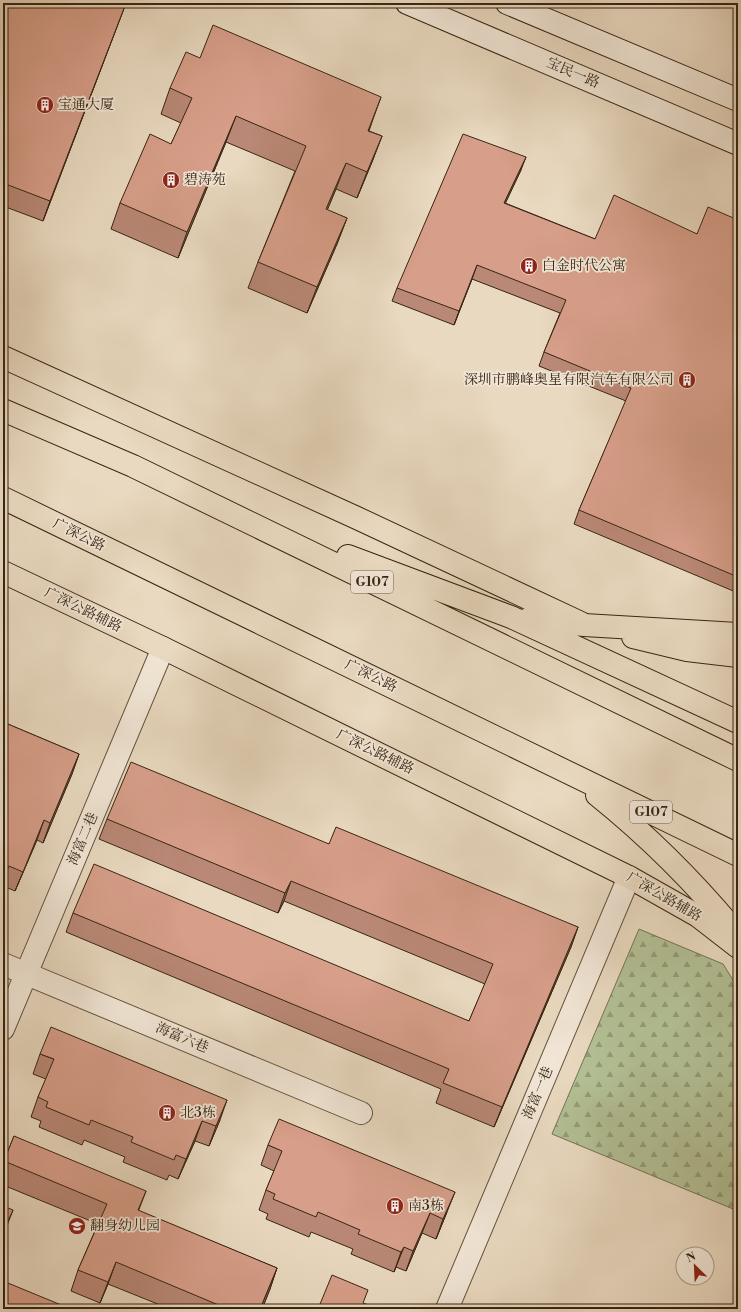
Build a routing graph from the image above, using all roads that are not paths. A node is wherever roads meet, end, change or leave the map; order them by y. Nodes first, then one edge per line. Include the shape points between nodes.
1 (407, 3) edge
2 (507, 3) edge
3 (738, 100) edge
4 (738, 144) edge
5 (3, 357) edge
6 (3, 410) edge
7 (4, 499) edge
8 (219, 508) junction
9 (3, 572) edge
10 (511, 617) junction
11 (584, 625) junction
12 (738, 634) edge
13 (163, 648) junction
14 (738, 656) edge
15 (738, 722) edge
16 (738, 760) edge
17 (564, 770) junction
18 (738, 855) edge
19 (629, 876) junction
20 (738, 935) edge
21 (738, 947) edge
22 (3, 964) edge
23 (26, 974) junction
24 (3, 1029) edge
25 (361, 1113) dead end
26 (447, 1309) edge

1 - 4 street, 宝民一路
2 - 3 street
5 - 11 main road via 357,518
6 - 8 main road, G107 via 133,466
7 - 17 main road, 广深公路 / G107
8 - 10 main road
8 - 16 main road, G107
9 - 13 main road, 广深公路辅路
10 - 11 main road
10 - 15 main road
11 - 12 main road
11 - 14 main road via 687,650
13 - 19 main road, 广深公路辅路
13 - 23 street, 海富二巷
17 - 18 main road, 广深公路 / G107
17 - 20 main road via 638,829 670,860
19 - 21 main road, 广深公路辅路 via 698,916
19 - 26 street, 海富一巷
22 - 23 street, 海富六巷
23 - 24 street, 海富二巷
23 - 25 street, 海富六巷

